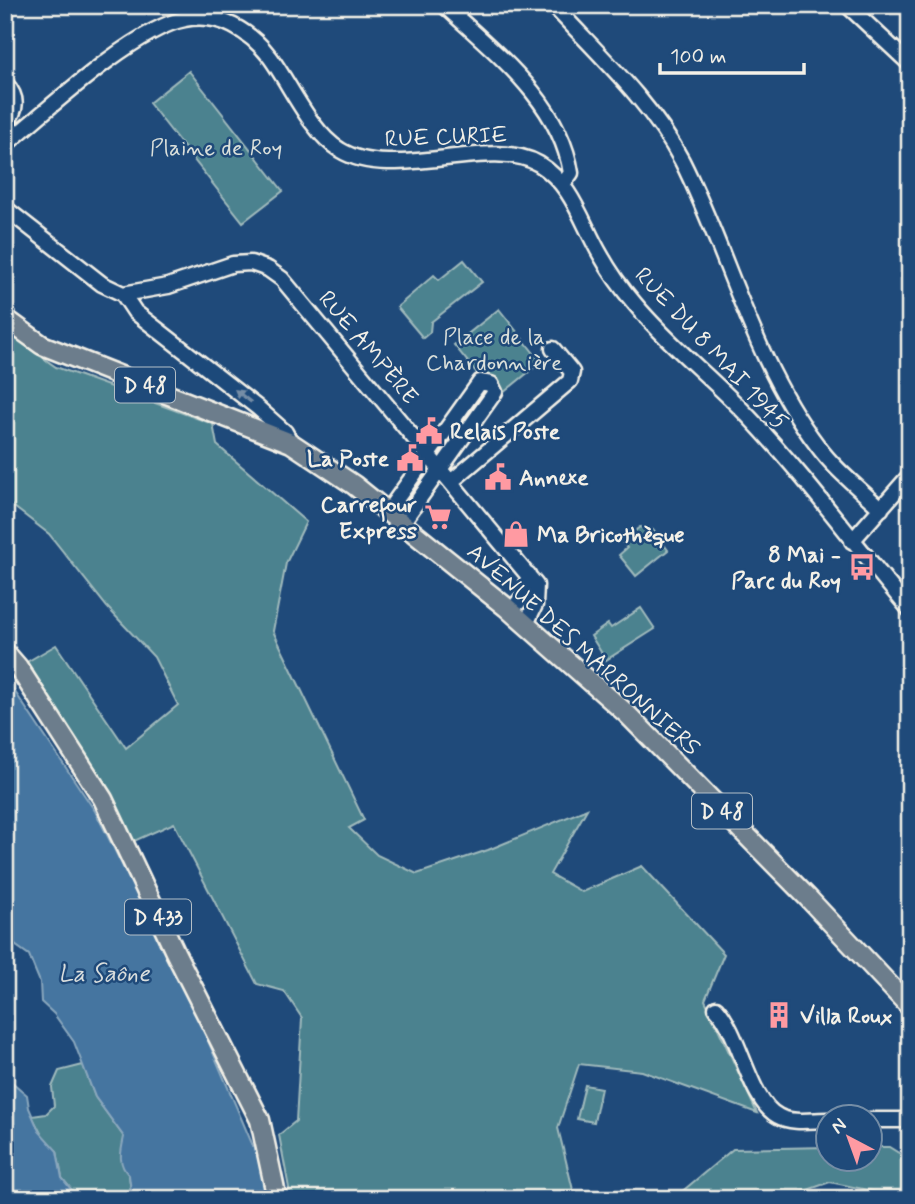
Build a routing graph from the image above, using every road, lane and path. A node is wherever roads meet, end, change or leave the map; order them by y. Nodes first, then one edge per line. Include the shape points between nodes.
1 (443, 5) edge
2 (553, 5) edge
3 (847, 5) edge
4 (910, 64) edge
5 (5, 83) edge
6 (5, 124) edge
7 (5, 145) edge
8 (562, 184) junction
9 (5, 208) edge
10 (123, 294) junction
11 (5, 318) edge
12 (553, 349) dead end
13 (291, 443) junction
14 (429, 454) junction
15 (441, 468) junction
16 (910, 475) edge
17 (452, 481) junction
18 (881, 509) junction
19 (395, 517) junction
20 (852, 541) junction
21 (528, 573) junction
22 (504, 605) junction
23 (910, 610) edge
24 (526, 624) junction
25 (5, 652) edge
26 (910, 1007) edge
27 (716, 1008) dead end
28 (910, 1119) edge
29 (814, 1120) edge
30 (884, 1120) edge
31 (277, 1199) edge

1 - 8 street via 498,55 545,110 569,162 571,173
2 - 18 street via 665,133 698,198 773,375 817,445
3 - 4 street
5 - 6 street via 16,106
7 - 8 street, RUE CURIE via 124,50 167,24 187,18 227,22 245,32 339,150 377,162 514,155 537,163
8 - 20 street, RUE DU 8 MAI 1945 via 599,253 634,303 750,418
9 - 10 street via 102,284
13 -> 10 street via 258,408 135,312
10 - 14 street, RUE AMPÈRE via 168,286 233,264 251,263 268,269 292,290
11 - 13 main road, D 48 via 43,345
12 - 17 street via 572,372 570,380
13 - 19 main road, AVENUE DES MARRONNIERS / D 48
14 - 15 street, RUE AMPÈRE
14 - 15 street via 480,382 491,384 495,393
14 - 19 street
15 - 17 street, RUE AMPÈRE
15 - 19 street
16 - 18 street
17 - 21 street, RUE AMPÈRE
18 - 20 street
19 - 22 main road, AVENUE DES MARRONNIERS / D 48
20 - 23 street, RUE DU 8 MAI 1945
21 - 22 street via 527,592
21 - 24 street via 537,594
22 - 24 main road, AVENUE DES MARRONNIERS / D 48
24 - 26 main road, AVENUE DES MARRONNIERS / D 48 via 627,714
25 - 31 main road, D 433 via 103,799 260,1120
27 - 29 street via 728,1021 766,1107 786,1119
28 - 30 street

